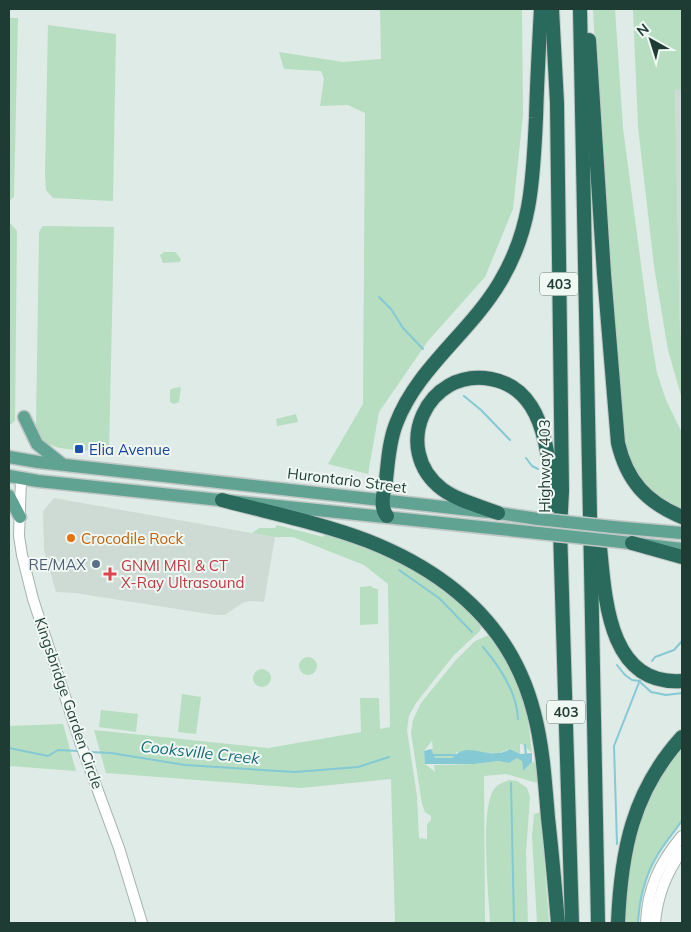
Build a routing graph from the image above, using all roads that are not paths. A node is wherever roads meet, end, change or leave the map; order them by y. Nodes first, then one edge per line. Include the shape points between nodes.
1 (541, 9) edge
2 (552, 9) edge
3 (581, 9) edge
4 (24, 417) dead end
5 (9, 457) edge
6 (62, 464) junction
7 (15, 478) edge
8 (589, 494) junction
9 (9, 496) edge
10 (222, 500) junction
11 (383, 501) junction
12 (498, 513) junction
13 (387, 516) junction
14 (20, 517) junction
15 (682, 517) edge
16 (560, 528) junction
17 (682, 532) edge
18 (632, 543) junction
19 (682, 549) edge
20 (682, 557) edge
21 (682, 681) edge
22 (682, 737) edge
23 (682, 836) edge
24 (682, 850) edge
25 (142, 923) edge
26 (558, 923) edge
27 (572, 923) edge
28 (598, 923) edge
29 (618, 923) edge
30 (646, 923) edge
31 (655, 923) edge

1 - 11 highway via 533,178 523,233 508,268 490,297 423,377 403,407 392,437
2 - 16 highway, Highway 403 / 403 via 557,103
3 - 8 highway, 403
3 - 15 highway via 589,37 618,443 623,462 641,490 659,506
4 - 6 main road via 37,444
5 - 6 main road, Hurontario Street
6 - 11 main road, Hurontario Street
7 - 10 main road, Hurontario Street
7 - 14 street, Kingsbridge Garden Circle
8 - 21 highway via 597,513 606,596 621,650 642,672 659,679
8 - 28 highway, 403
9 - 14 main road
10 - 13 main road, Hurontario Street
10 - 26 highway via 325,527 380,546 437,576 483,616 514,661 534,712 546,783
11 - 12 main road, Hurontario Street
11 - 13 highway
12 - 16 highway via 444,490 429,475 420,459 418,432 425,409 448,386 463,380 498,381 515,389 531,406 543,437
12 - 17 main road, Hurontario Street, bridge
13 - 18 main road, Hurontario Street, bridge
14 - 25 street, Kingsbridge Garden Circle via 22,555 33,599
16 - 27 highway, Highway 403 / 403
18 - 19 main road, Hurontario Street
18 - 20 highway
22 - 29 highway via 656,773 635,814 626,841
23 - 30 street via 664,859 654,880
24 - 31 street via 662,888

